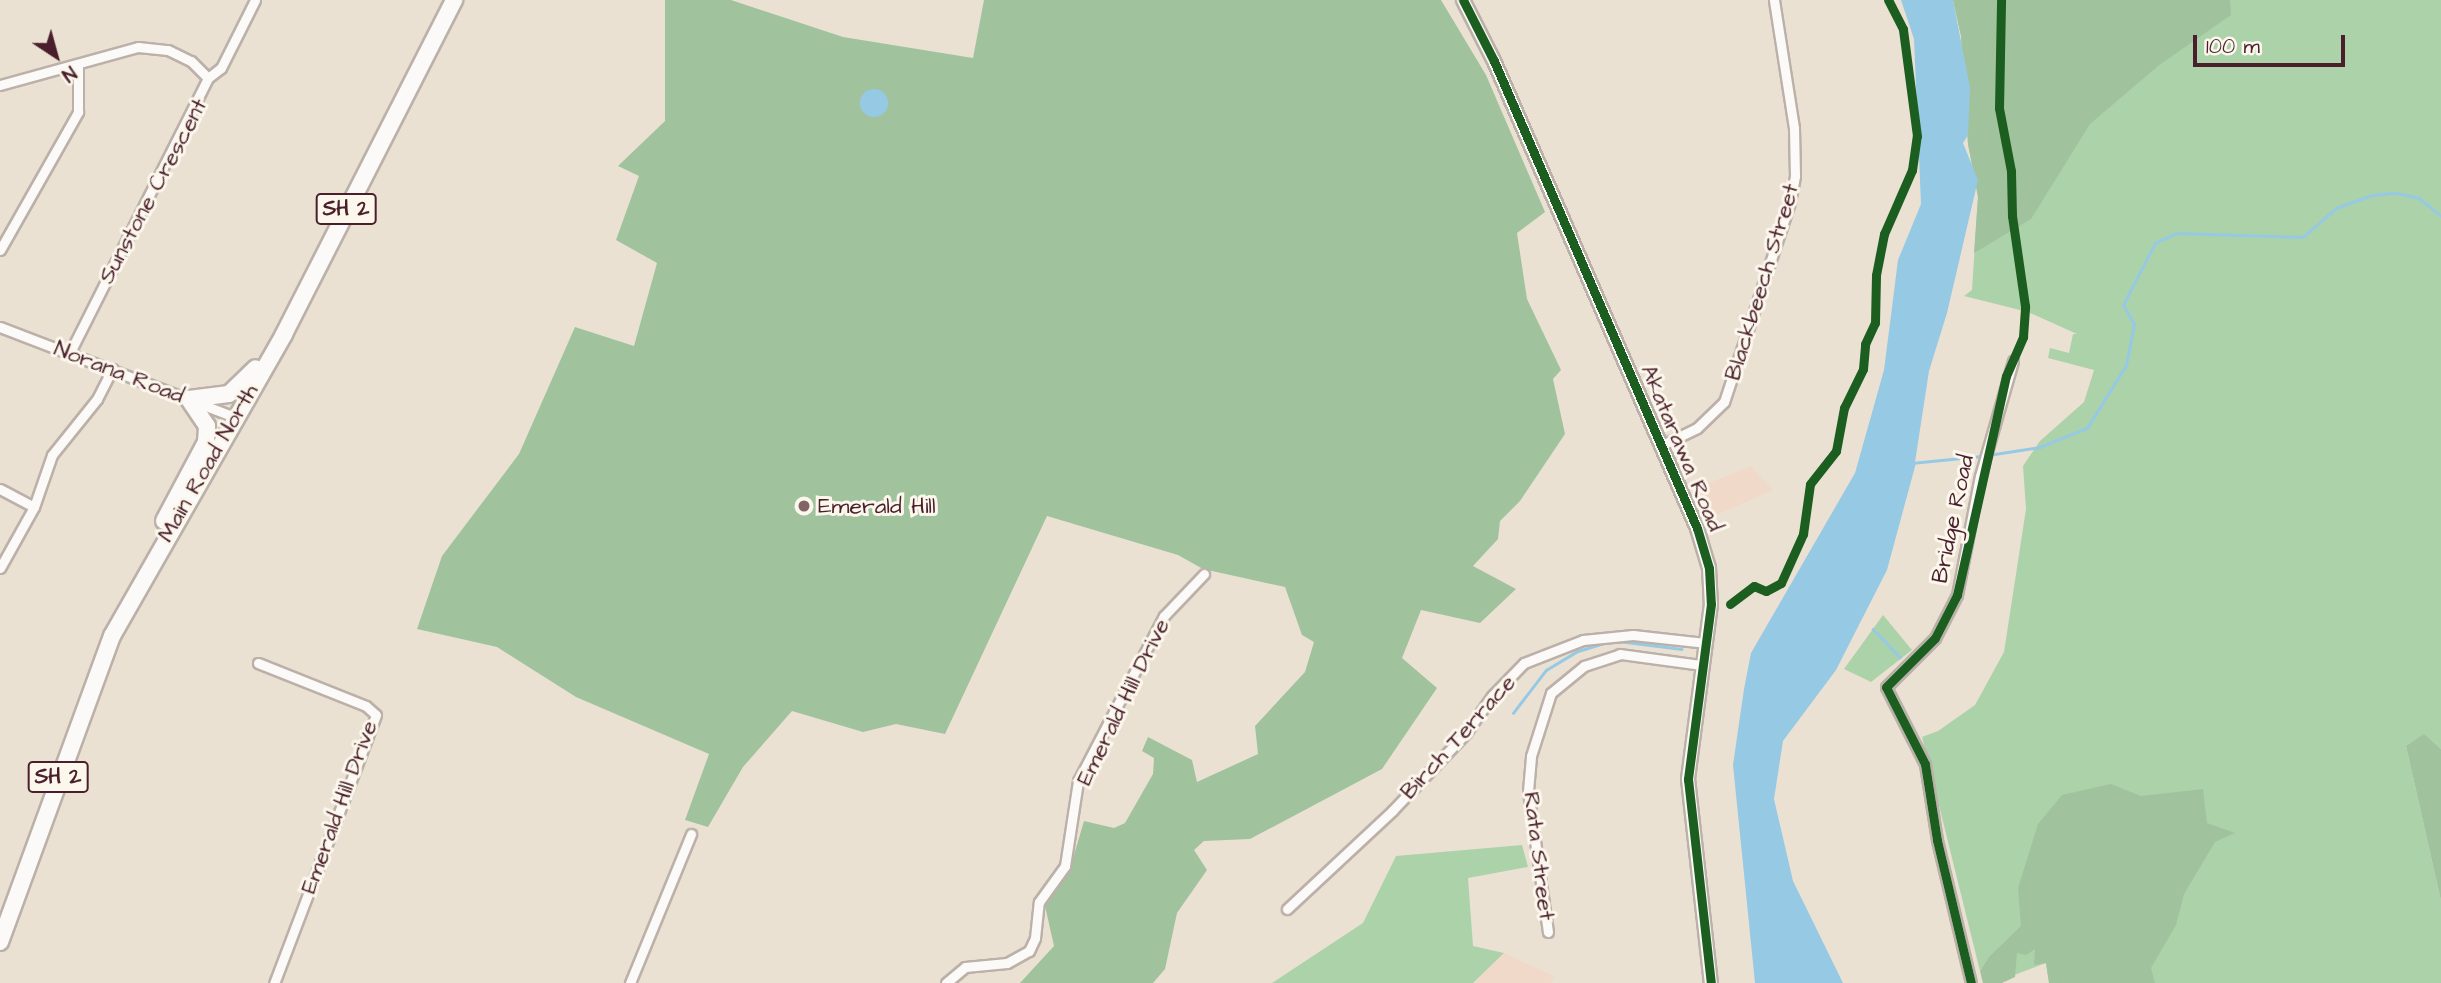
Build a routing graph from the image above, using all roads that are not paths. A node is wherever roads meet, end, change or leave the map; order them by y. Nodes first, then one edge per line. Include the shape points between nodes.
1 (255, 0) edge
2 (454, 0) edge
3 (1463, 0) edge
4 (1774, 0) edge
5 (78, 64) junction
6 (208, 78) junction
7 (0, 85) edge
8 (0, 250) edge
9 (0, 327) edge
10 (70, 352) junction
11 (271, 353) junction
12 (2013, 361) dead end
13 (112, 369) junction
14 (189, 399) junction
15 (237, 418) junction
16 (1660, 446) junction
17 (0, 489) edge
18 (34, 507) junction
19 (152, 559) junction
20 (0, 568) edge
21 (1204, 574) dead end
22 (1705, 643) junction
23 (258, 663) dead end
24 (1701, 665) junction
25 (691, 834) dead end
26 (1287, 909) dead end
27 (1548, 932) dead end
28 (0, 942) edge
29 (274, 983) edge
30 (630, 983) edge
31 (946, 983) edge
32 (1712, 983) edge
33 (1971, 983) edge

1 - 6 street via 220,68
2 - 11 highway, Main Road North / SH 2
3 - 16 street, Akatarawa Road via 1494,61
4 - 16 street, Blackbeech Street via 1794,128 1796,167 1790,202 1724,402 1697,428
5 - 6 street, Sunstone Crescent via 124,49 149,47 191,61
5 - 7 street, Sunstone Crescent
5 - 8 street via 78,112
6 - 10 street, Sunstone Crescent
9 - 10 street, Norana Road
10 - 13 street, Norana Road
11 - 14 highway via 229,394
11 - 15 highway, Main Road North / SH 2
12 - 33 street, Bridge Road via 1980,476 1954,604 1935,638 1886,687 1925,764 1937,840
13 - 14 street, Norana Road
13 - 18 street via 97,399 52,455
14 - 15 street, Norana Road
14 - 19 highway via 207,426 206,442 156,536
15 - 19 highway, Main Road North / SH 2
16 - 22 street, Akatarawa Road via 1698,528 1709,568 1711,604
17 - 18 street
18 - 20 street
19 - 28 highway, Main Road North / SH 2 via 90,687
21 - 31 street, Emerald Hill Drive via 1164,616 1078,781 1065,866 1039,902 1029,951 1007,963 965,967
22 - 24 street, Akatarawa Road
22 - 26 street, Birch Terrace via 1633,635 1583,640 1524,663 1392,811
23 - 29 street, Emerald Hill Drive via 366,706 376,715
24 - 27 street, Rata Street via 1620,654 1584,666 1551,693 1531,756 1528,791
24 - 32 street, Akatarawa Road via 1688,793
25 - 30 street

